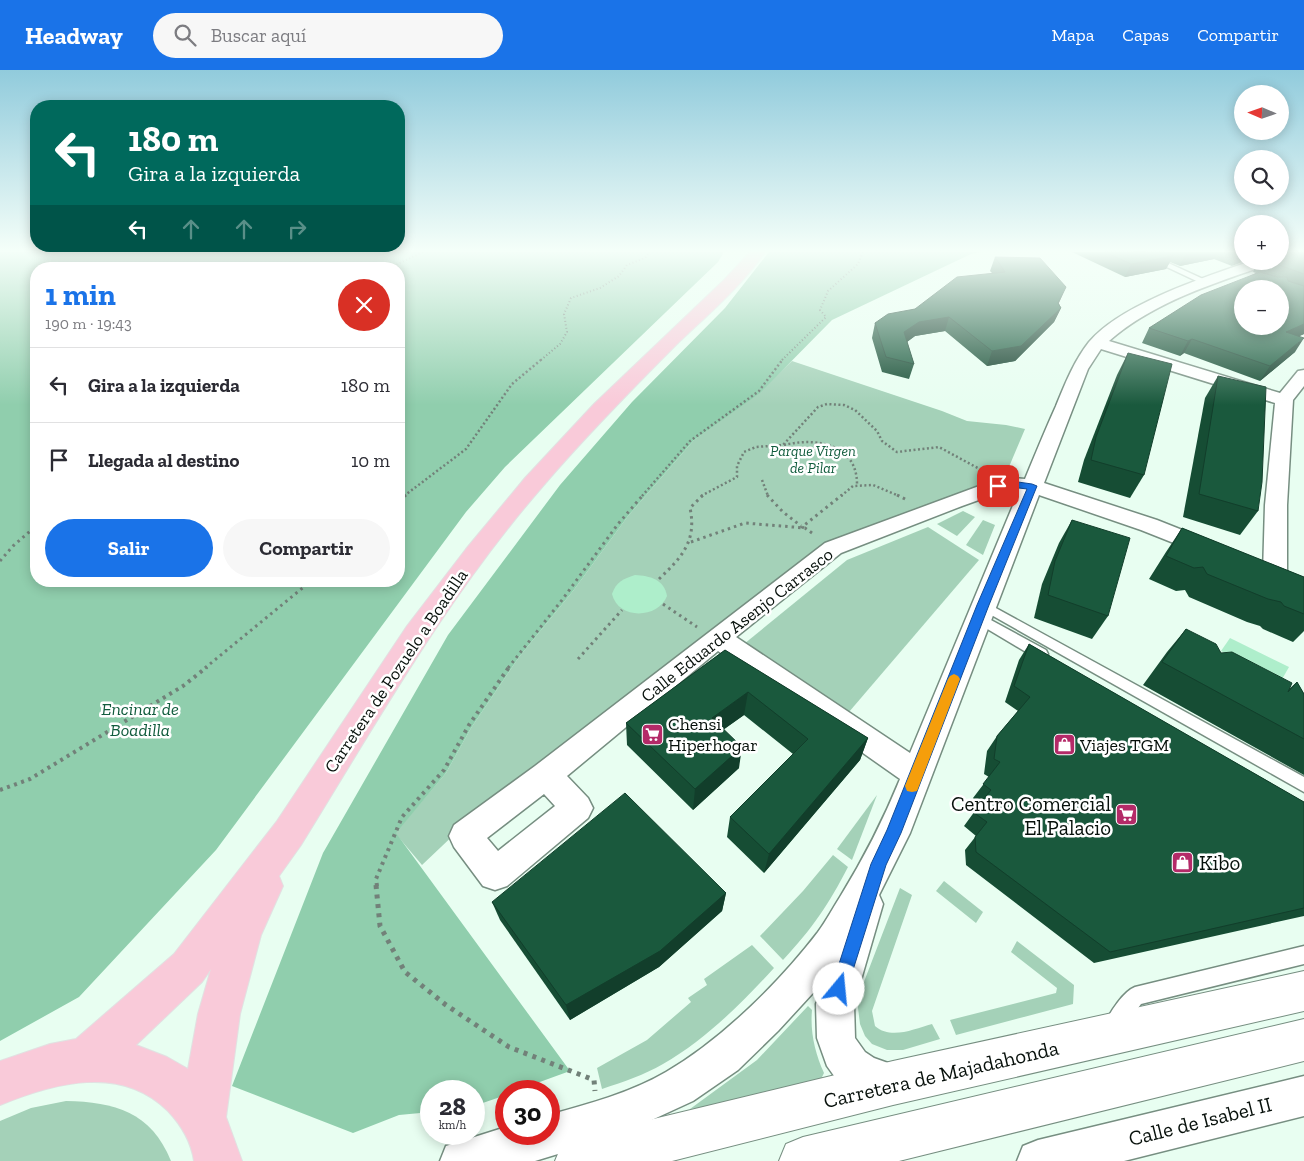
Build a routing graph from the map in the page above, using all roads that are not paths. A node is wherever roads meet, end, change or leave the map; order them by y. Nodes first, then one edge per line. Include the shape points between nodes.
1 (709, 303) edge
2 (1162, 303) edge
3 (1098, 342) junction
4 (1304, 375) edge
5 (1284, 400) junction
6 (1032, 486) junction
7 (1230, 557) edge
8 (1297, 584) edge
9 (981, 612) junction
10 (717, 639) junction
11 (1055, 661) edge
12 (917, 774) junction
13 (546, 775) dead end
14 (1304, 784) edge
15 (289, 833) junction
16 (879, 864) junction
17 (1304, 955) edge
18 (1304, 991) edge
19 (1105, 1037) junction
20 (1304, 1040) edge
21 (85, 1060) junction
22 (0, 1083) edge
23 (893, 1083) junction
24 (1304, 1096) edge
25 (219, 1148) edge
26 (461, 1161) edge
27 (579, 1161) edge
28 (803, 1161) edge
29 (1038, 1161) edge

1 - 15 main road, Carretera de Pozuelo a Boadilla via 601,408 527,490 475,555 417,633
2 - 3 street via 1130,319
3 - 5 street
3 - 6 street via 1080,369
4 - 5 street
5 - 8 street via 1276,505 1266,570
6 - 7 street, Calle Eduardo Asenjo Carrasco
6 - 9 street
6 - 10 street, Calle Eduardo Asenjo Carrasco via 998,486 833,548
9 - 11 lane
9 - 12 street
9 - 14 lane
10 - 12 street
10 - 13 street, Calle Eduardo Asenjo Carrasco
12 - 16 street
15 - 21 main road, Carretera de Pozuelo a Boadilla via 188,968
15 - 25 main road, Carretera de Pozuelo a Boadilla via 242,932 219,1014
16 - 23 street via 835,1004 834,1022 841,1052 851,1066 866,1076
16 - 26 street via 831,944 765,1018 724,1056 679,1087 617,1115
17 - 19 lane via 1135,996
18 - 19 street, Carretera de Majadahonda
19 - 23 street, Carretera de Majadahonda
20 - 28 street
21 - 22 main road via 50,1065
21 - 25 main road via 122,1061 154,1071 181,1090
23 - 27 street, Carretera de Majadahonda
24 - 29 street, Calle de Isabel II

